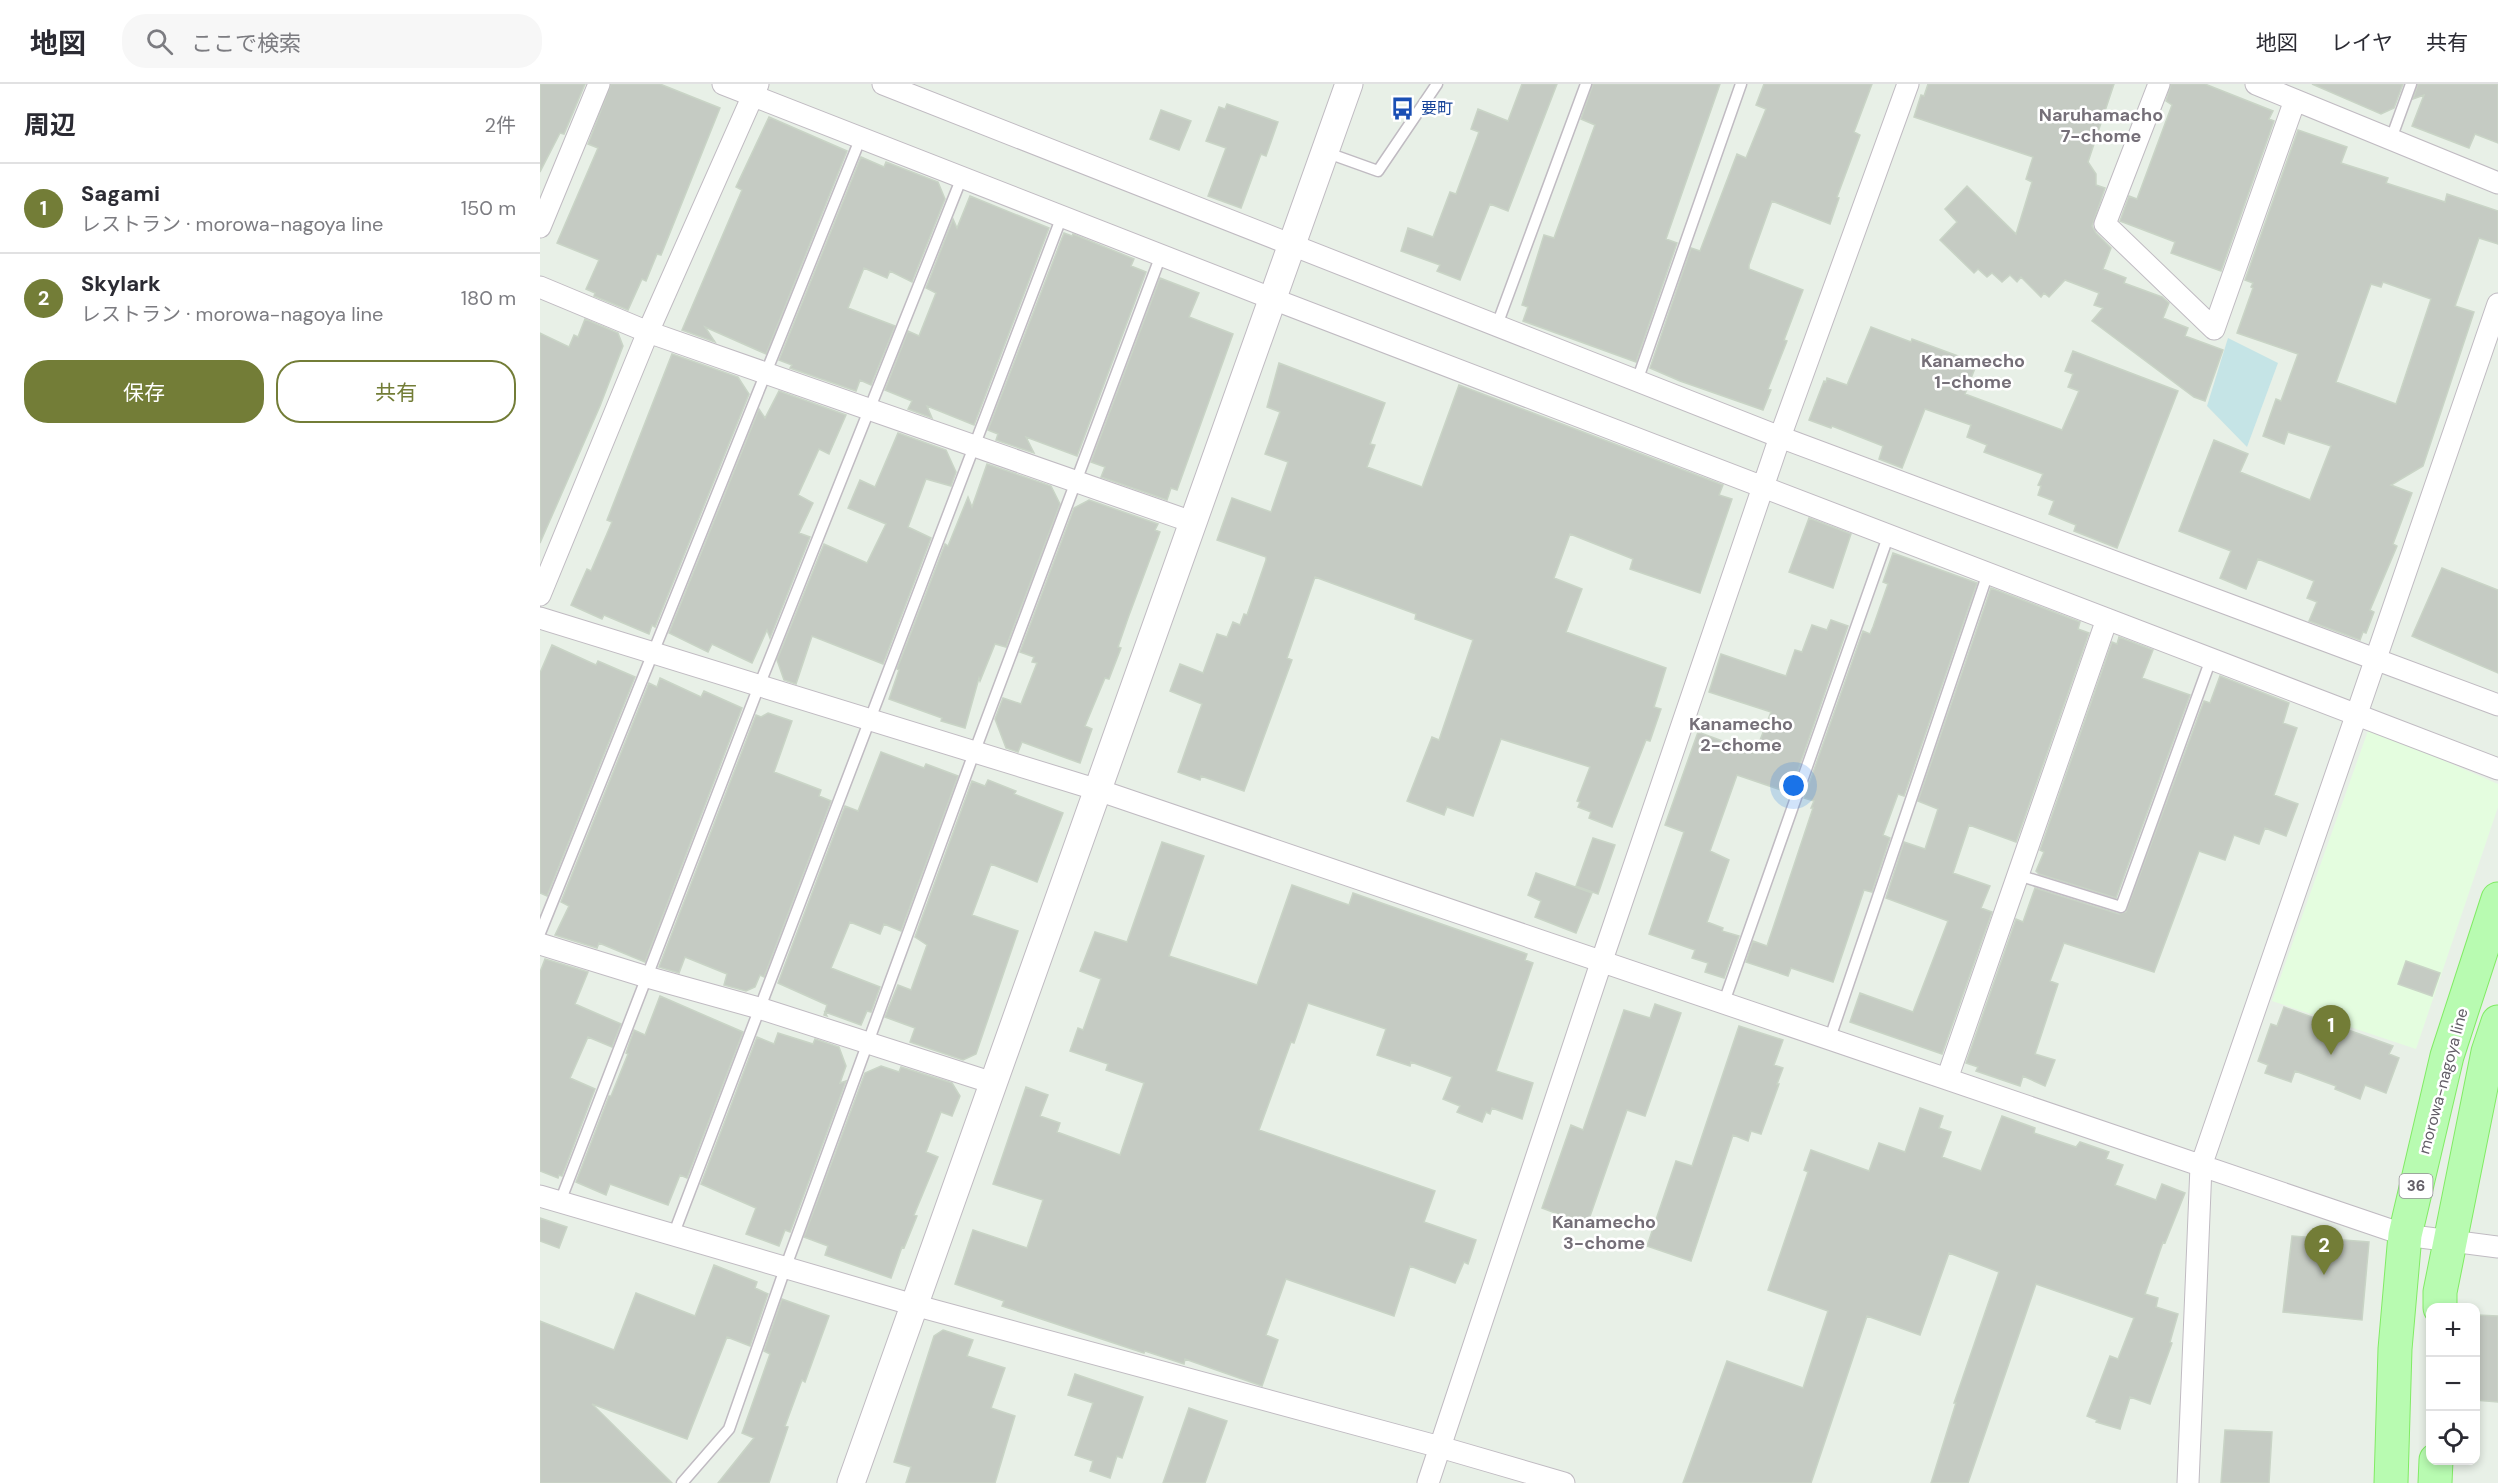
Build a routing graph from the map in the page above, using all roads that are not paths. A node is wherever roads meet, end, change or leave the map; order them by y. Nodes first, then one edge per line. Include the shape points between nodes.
1 (599, 84) edge
2 (723, 84) edge
3 (883, 84) edge
4 (1349, 84) edge
5 (1437, 84) edge
6 (1586, 84) edge
7 (1741, 84) edge
8 (1908, 84) edge
9 (2159, 84) edge
10 (2256, 84) edge
11 (2411, 84) edge
12 (756, 90) edge
13 (2295, 100) junction
14 (861, 137) junction
15 (2391, 139) junction
16 (1325, 152) junction
17 (962, 177) junction
18 (2498, 183) edge
19 (1062, 216) junction
20 (540, 227) edge
21 (1293, 245) junction
22 (1161, 255) junction
23 (540, 287) edge
24 (1274, 299) junction
25 (2498, 304) edge
26 (1497, 326) junction
27 (648, 332) junction
28 (765, 372) junction
29 (1637, 381) junction
30 (869, 408) junction
31 (1780, 437) junction
32 (973, 445) junction
33 (1077, 481) junction
34 (1764, 486) junction
35 (1192, 522) junction
36 (1889, 534) junction
37 (1988, 573) junction
38 (540, 595) edge
39 (540, 618) edge
40 (2108, 619) junction
41 (653, 653) junction
42 (2211, 659) junction
43 (2376, 661) junction
44 (759, 686) junction
45 (2498, 705) edge
46 (2357, 716) junction
47 (868, 720) junction
48 (974, 753) junction
49 (2498, 769) edge
50 (1098, 790) junction
51 (2018, 875) junction
52 (2498, 899) edge
53 (540, 933) edge
54 (540, 944) edge
55 (1602, 960) junction
56 (647, 977) junction
57 (1725, 1002) junction
58 (759, 1008) junction
59 (2498, 1022) edge
60 (1830, 1038) junction
61 (868, 1044) junction
62 (1947, 1079) junction
63 (993, 1083) junction
64 (2201, 1166) junction
65 (550, 1199) edge
66 (674, 1233) junction
67 (2405, 1235) junction
68 (2450, 1241) junction
69 (2498, 1247) edge
70 (786, 1266) junction
71 (2440, 1303) edge
72 (914, 1305) junction
73 (1440, 1447) junction
74 (2436, 1465) edge
75 (682, 1483) edge
76 (850, 1483) edge
77 (1428, 1483) edge
78 (1564, 1483) edge
79 (2188, 1483) edge
80 (2391, 1483) edge
81 (2435, 1483) edge

1 - 20 street
2 - 12 street
3 - 21 street
4 - 16 street
5 - 16 lane via 1378,171
6 - 26 lane
7 - 29 lane
8 - 31 street
9 - 13 street via 2105,224 2214,329
10 - 13 street
11 - 15 lane
12 - 14 street
12 - 27 street
13 - 15 street
14 - 17 street
14 - 28 lane
15 - 18 street
16 - 21 street
17 - 19 street
17 - 30 lane
19 - 22 street
19 - 32 lane
21 - 24 street
21 - 26 street
22 - 24 street
22 - 33 lane
23 - 27 street
24 - 34 street
24 - 35 street
25 - 43 street
26 - 29 street
27 - 28 street
27 - 38 street
28 - 30 street
28 - 41 lane
29 - 31 street
30 - 32 street
30 - 44 lane
31 - 34 street
31 - 43 street
32 - 33 street
32 - 47 lane
33 - 35 street
33 - 48 lane
34 - 36 street
34 - 55 street
35 - 50 street
36 - 37 street
36 - 57 lane
37 - 40 street
37 - 60 lane
39 - 41 street
40 - 42 street
40 - 51 street
41 - 44 street
41 - 53 lane
42 - 46 street
42 - 51 lane via 2121,907
43 - 45 street
43 - 46 street
44 - 47 street
44 - 56 lane
46 - 49 street
46 - 64 street
47 - 48 street
47 - 58 lane
48 - 50 street
48 - 61 lane
50 - 55 street
50 - 63 street
51 - 62 street
52 - 67 main road, morowa-nagoya line / 36 via 2447,1056
54 - 56 street
55 - 57 street
55 - 73 street
56 - 58 street
56 - 65 lane
57 - 60 street
58 - 61 street
58 - 66 lane
59 - 68 main road via 2488,1052
60 - 62 street
61 - 63 street
61 - 70 lane
62 - 64 street
63 - 72 street
64 - 67 street
64 - 79 street
65 - 66 street
66 - 70 street
67 - 68 street
67 - 80 main road, morowa-nagoya line / 36 via 2395,1349
68 - 69 street
68 - 71 main road
70 - 72 street
70 - 75 lane via 729,1429
72 - 73 street
72 - 76 street
73 - 77 street
73 - 78 street
74 - 81 main road

